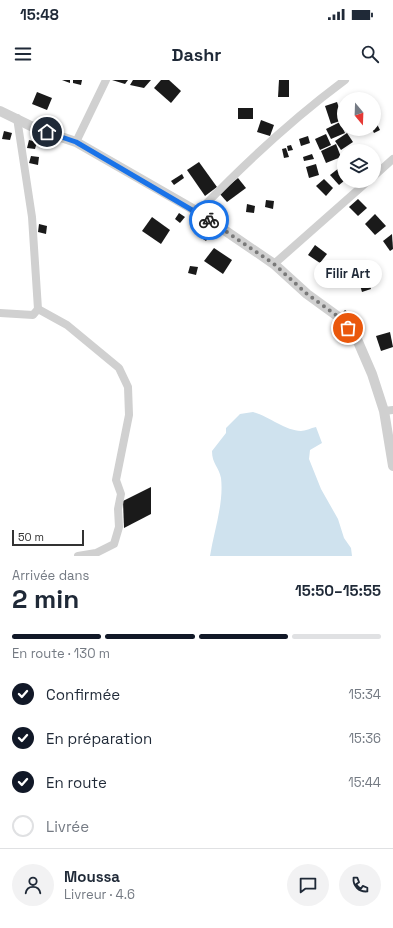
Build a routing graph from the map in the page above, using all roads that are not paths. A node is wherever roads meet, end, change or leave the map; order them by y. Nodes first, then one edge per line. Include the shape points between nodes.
1 (106, 80) edge
2 (345, 80) edge
3 (0, 111) edge
4 (17, 118) junction
5 (76, 142) junction
6 (393, 159) edge
7 (381, 170) edge
8 (360, 188) edge
9 (198, 212) junction
10 (274, 264) junction
11 (38, 309) junction
12 (0, 313) edge
13 (388, 410) edge
14 (393, 466) edge
15 (78, 556) edge

1 - 5 street
2 - 9 street via 306,109 260,150
3 - 4 street
4 - 5 street via 37,129
4 - 11 street via 32,217
5 - 9 street
6 - 7 street
8 - 10 street
9 - 10 street
10 - 13 street via 307,294 340,318 356,337
11 - 12 street via 33,315
11 - 15 street via 67,325 119,368 128,387 129,415 116,480 121,494 118,509 119,527 114,544 96,553
13 - 14 street

